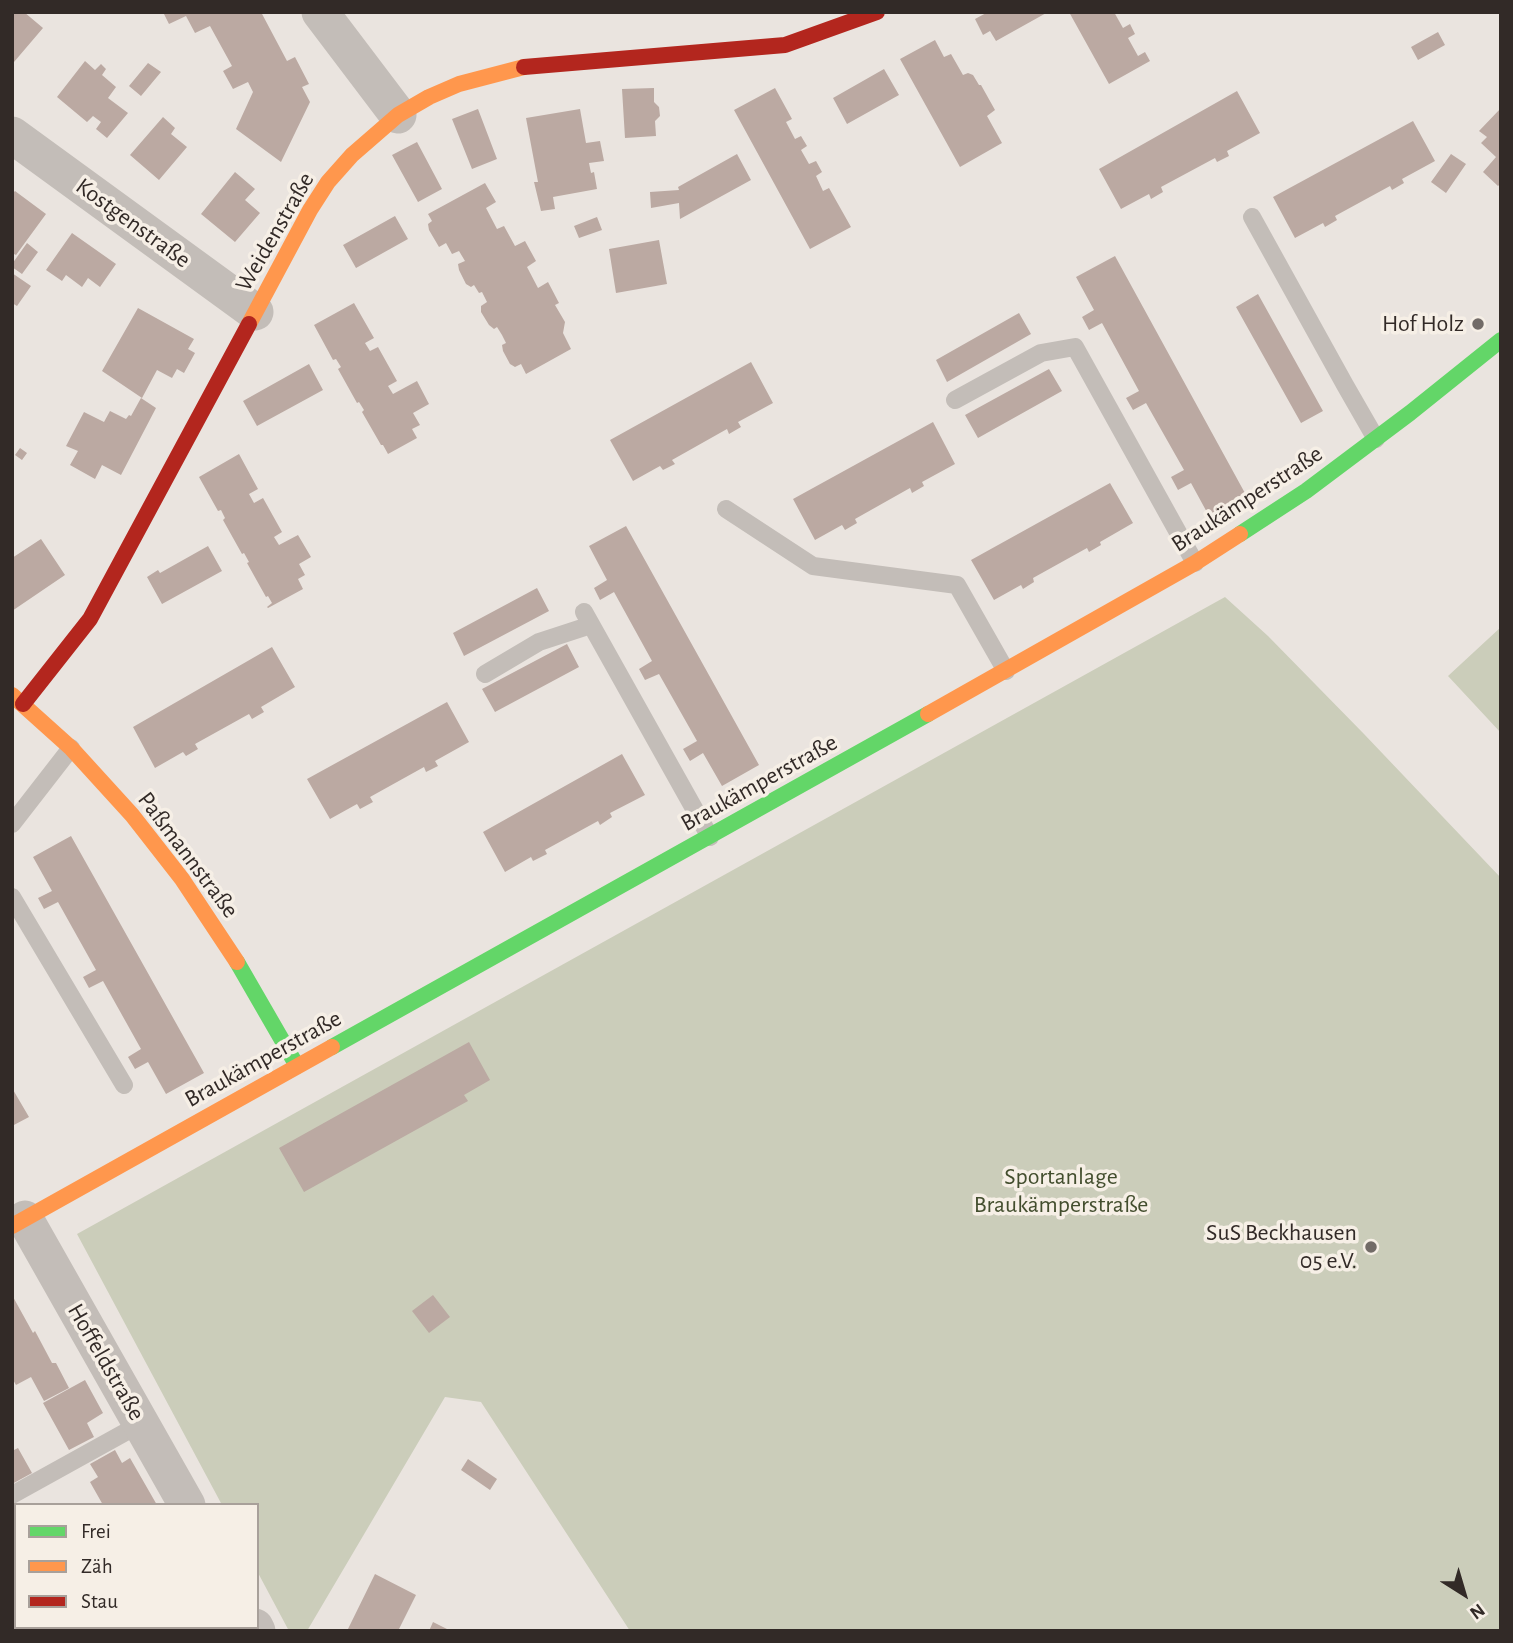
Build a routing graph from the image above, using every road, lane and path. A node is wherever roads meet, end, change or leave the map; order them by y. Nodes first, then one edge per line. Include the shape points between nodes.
1 (320, 12) edge
2 (877, 12) edge
3 (398, 115) junction
4 (12, 135) edge
5 (1252, 216) dead end
6 (254, 312) junction
7 (1501, 340) edge
8 (955, 400) dead end
9 (1376, 439) junction
10 (726, 509) dead end
11 (1195, 563) junction
12 (1006, 671) junction
13 (485, 674) dead end
14 (17, 699) edge
15 (71, 748) junction
16 (12, 824) edge
17 (710, 836) junction
18 (12, 898) edge
19 (297, 1066) junction
20 (124, 1085) dead end
21 (18, 1223) edge
22 (142, 1423) junction
23 (12, 1495) edge
24 (186, 1503) edge

1 - 3 street
2 - 3 street, Weidenstraße via 785,44 529,66 459,84
3 - 6 street, Weidenstraße via 328,182
4 - 6 street, Kostgenstraße
5 - 9 lane
6 - 14 street, Weidenstraße via 90,619
7 - 9 street, Braukämperstraße
8 - 11 lane via 1041,353 1075,347
9 - 11 street, Braukämperstraße
10 - 12 lane via 813,566 957,586
11 - 12 street, Braukämperstraße
12 - 17 street, Braukämperstraße
13 - 17 lane via 587,618
14 - 15 street, Paßmannstraße
15 - 16 lane
15 - 19 street, Paßmannstraße via 132,815 181,879 228,946
17 - 19 street, Braukämperstraße
18 - 20 lane
19 - 21 street, Braukämperstraße
21 - 22 street, Hoffeldstraße
22 - 23 lane
22 - 24 street, Hoffeldstraße

